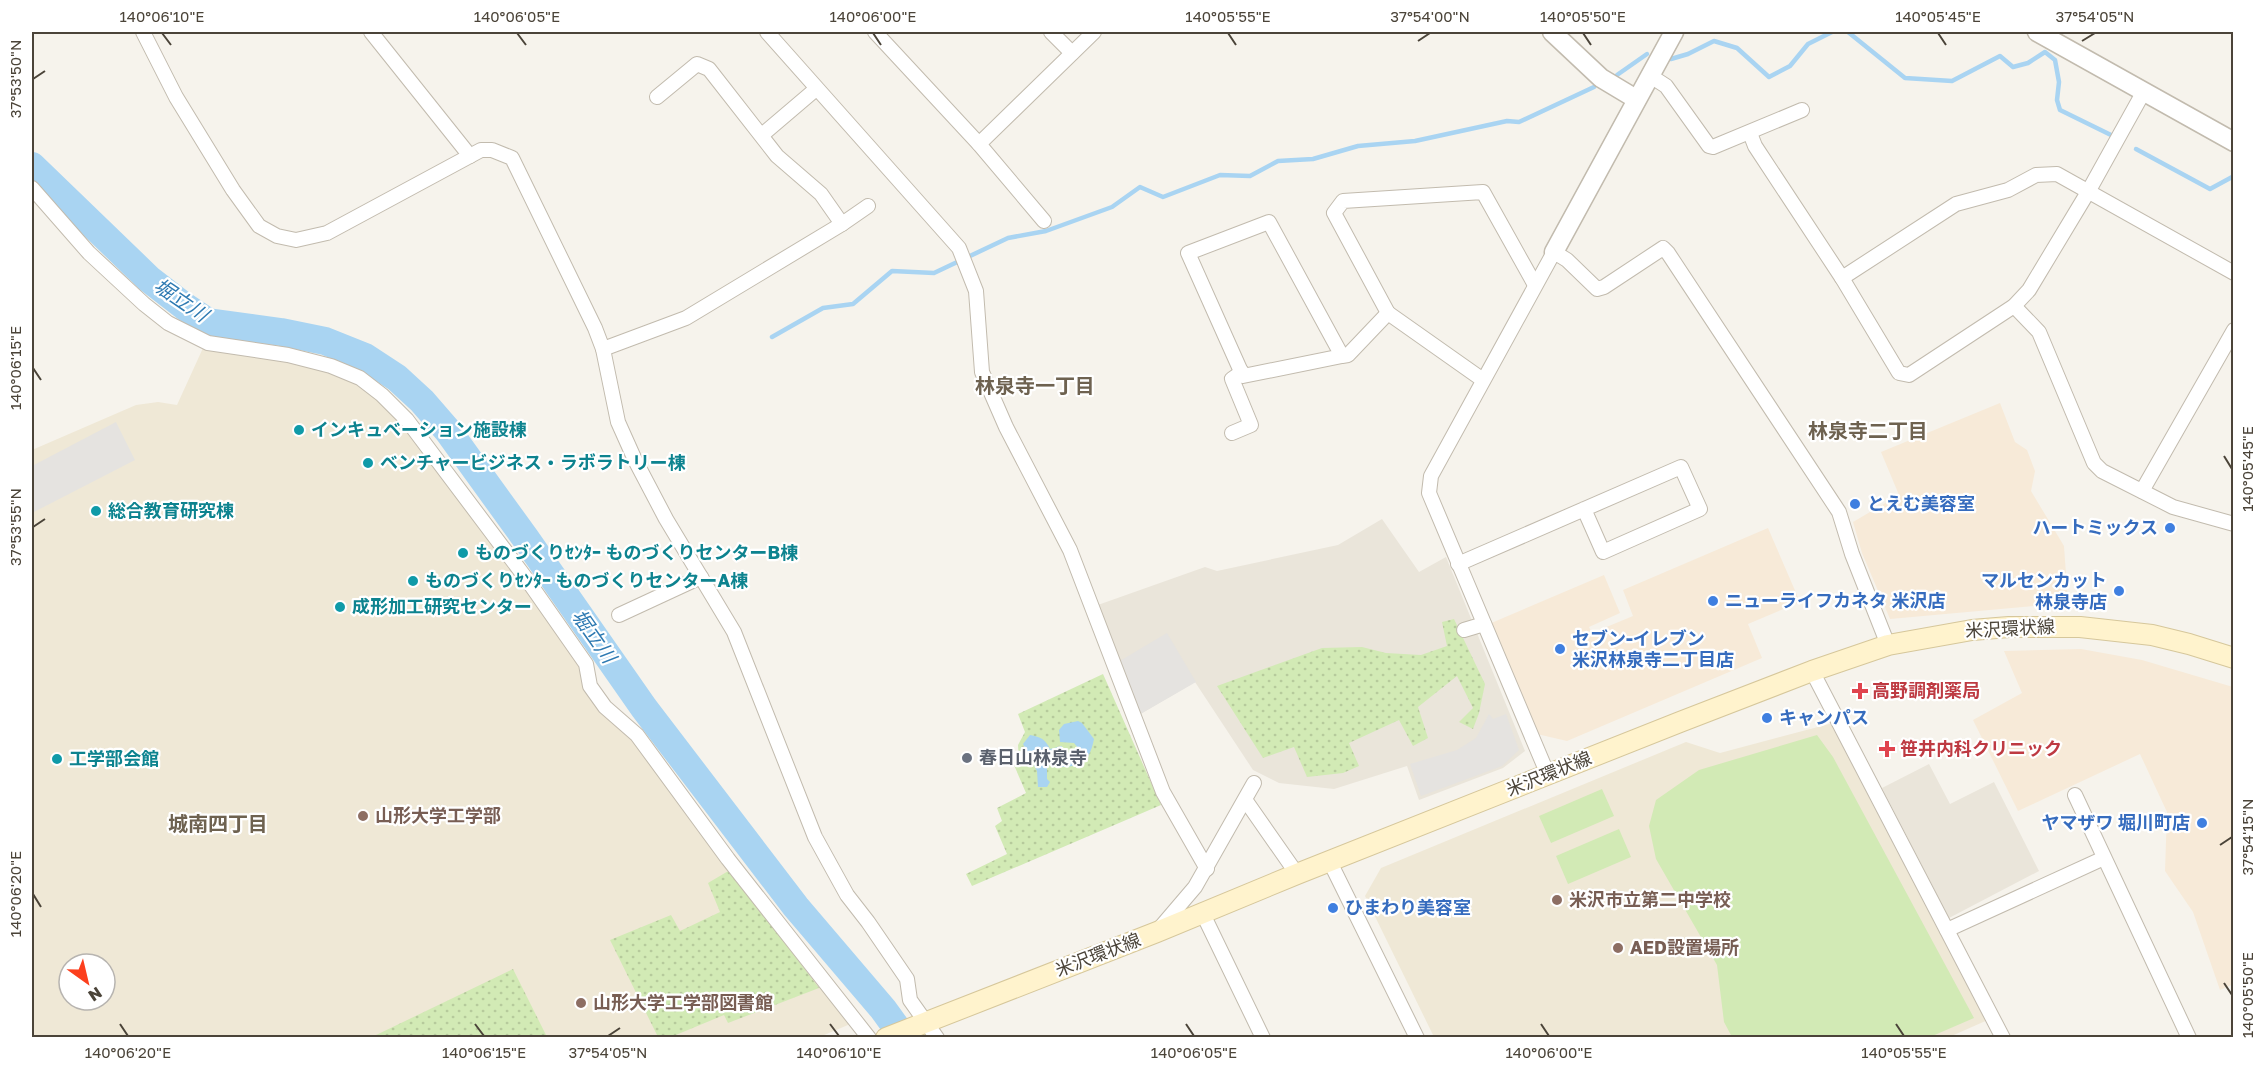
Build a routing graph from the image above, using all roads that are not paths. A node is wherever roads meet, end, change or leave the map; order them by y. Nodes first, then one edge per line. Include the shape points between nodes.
1 (143, 32) edge
2 (371, 32) edge
3 (767, 32) edge
4 (875, 32) edge
5 (1051, 32) edge
6 (1094, 32) edge
7 (1552, 32) edge
8 (1674, 32) edge
9 (2037, 32) edge
10 (1072, 53) junction
11 (1649, 75) junction
12 (816, 89) junction
13 (2143, 93) junction
14 (657, 97) dead end
15 (1636, 99) junction
16 (1802, 110) dead end
17 (1750, 133) junction
18 (762, 135) junction
19 (2234, 142) edge
20 (979, 144) junction
21 (470, 156) junction
22 (32, 189) edge
23 (2088, 192) junction
24 (868, 206) dead end
25 (1044, 221) dead end
26 (842, 224) junction
27 (1554, 252) junction
28 (2234, 273) edge
29 (1842, 278) junction
30 (1535, 285) junction
31 (2014, 306) junction
32 (1388, 313) junction
33 (2234, 330) edge
34 (603, 349) junction
35 (1342, 356) junction
36 (1242, 372) junction
37 (1483, 381) junction
38 (1232, 434) dead end
39 (2142, 491) junction
40 (1584, 509) junction
41 (2234, 524) edge
42 (1458, 564) junction
43 (701, 576) junction
44 (619, 615) dead end
45 (1484, 624) junction
46 (1464, 630) dead end
47 (1888, 645) junction
48 (2234, 658) edge
49 (1812, 671) junction
50 (1548, 775) junction
51 (1254, 783) dead end
52 (2075, 795) dead end
53 (1246, 801) junction
54 (2104, 858) junction
55 (1330, 862) junction
56 (1207, 869) junction
57 (1297, 874) junction
58 (1202, 912) junction
59 (1947, 930) junction
60 (1157, 932) junction
61 (927, 1028) edge
62 (869, 1038) edge
63 (886, 1038) edge
64 (1263, 1038) edge
65 (1417, 1038) edge
66 (2003, 1038) edge
67 (2188, 1038) edge

1 - 21 street via 176,98 233,190 259,226 277,236 296,240 327,233
2 - 21 street
3 - 12 street
4 - 20 street
5 - 10 street
6 - 10 street
7 - 15 street via 1601,78
8 - 11 street
9 - 13 street
10 - 20 street
11 - 15 street
11 - 17 street via 1666,86 1709,146
12 - 18 street
12 - 56 street via 959,248 976,291 982,372 1070,550 1163,792
13 - 19 street
13 - 23 street
14 - 18 street via 697,64 709,69
15 - 27 street
16 - 17 street
17 - 29 street
18 - 26 street via 777,156 821,194
20 - 25 street
21 - 34 street via 492,150 512,158
22 - 62 street via 89,254 168,323 208,343 331,366 360,378 407,420 586,664 590,686 600,700 637,735
23 - 28 street
23 - 29 street via 2057,174 2036,175 2008,190 1956,204
23 - 31 street via 2029,290
24 - 26 street
26 - 34 street via 686,318
27 - 30 street
27 - 47 street via 1597,289 1664,248 1839,512
29 - 31 street via 1899,374 1910,375
30 - 32 street via 1483,192 1343,201 1334,213
30 - 37 street
31 - 39 street via 2039,332 2094,463
32 - 35 street via 1348,355
32 - 37 street
33 - 39 street
34 - 43 street via 618,422 666,519
35 - 36 street via 1243,376
35 - 36 street via 1269,222 1188,253
36 - 38 street via 1232,379 1251,425
37 - 42 street via 1431,477 1430,493
39 - 41 street via 2183,511
40 - 40 street via 1681,467 1700,509 1603,552
40 - 42 street
42 - 45 street
43 - 44 street
43 - 61 street via 734,632 815,837 847,895 907,979 910,1000
45 - 46 street
45 - 50 street
47 - 48 main road, 米沢環状線 via 1972,630 2080,627 2152,635
47 - 49 main road, 米沢環状線
49 - 50 main road, 米沢環状線
49 - 59 street
50 - 55 main road, 米沢環状線
51 - 53 street
52 - 54 street
53 - 56 street
53 - 57 street
54 - 59 street
54 - 67 street
55 - 57 main road, 米沢環状線
55 - 65 street
56 - 60 street
57 - 58 main road, 米沢環状線
58 - 60 main road, 米沢環状線
58 - 64 street
59 - 66 street
60 - 61 main road, 米沢環状線
61 - 63 main road, 米沢環状線

